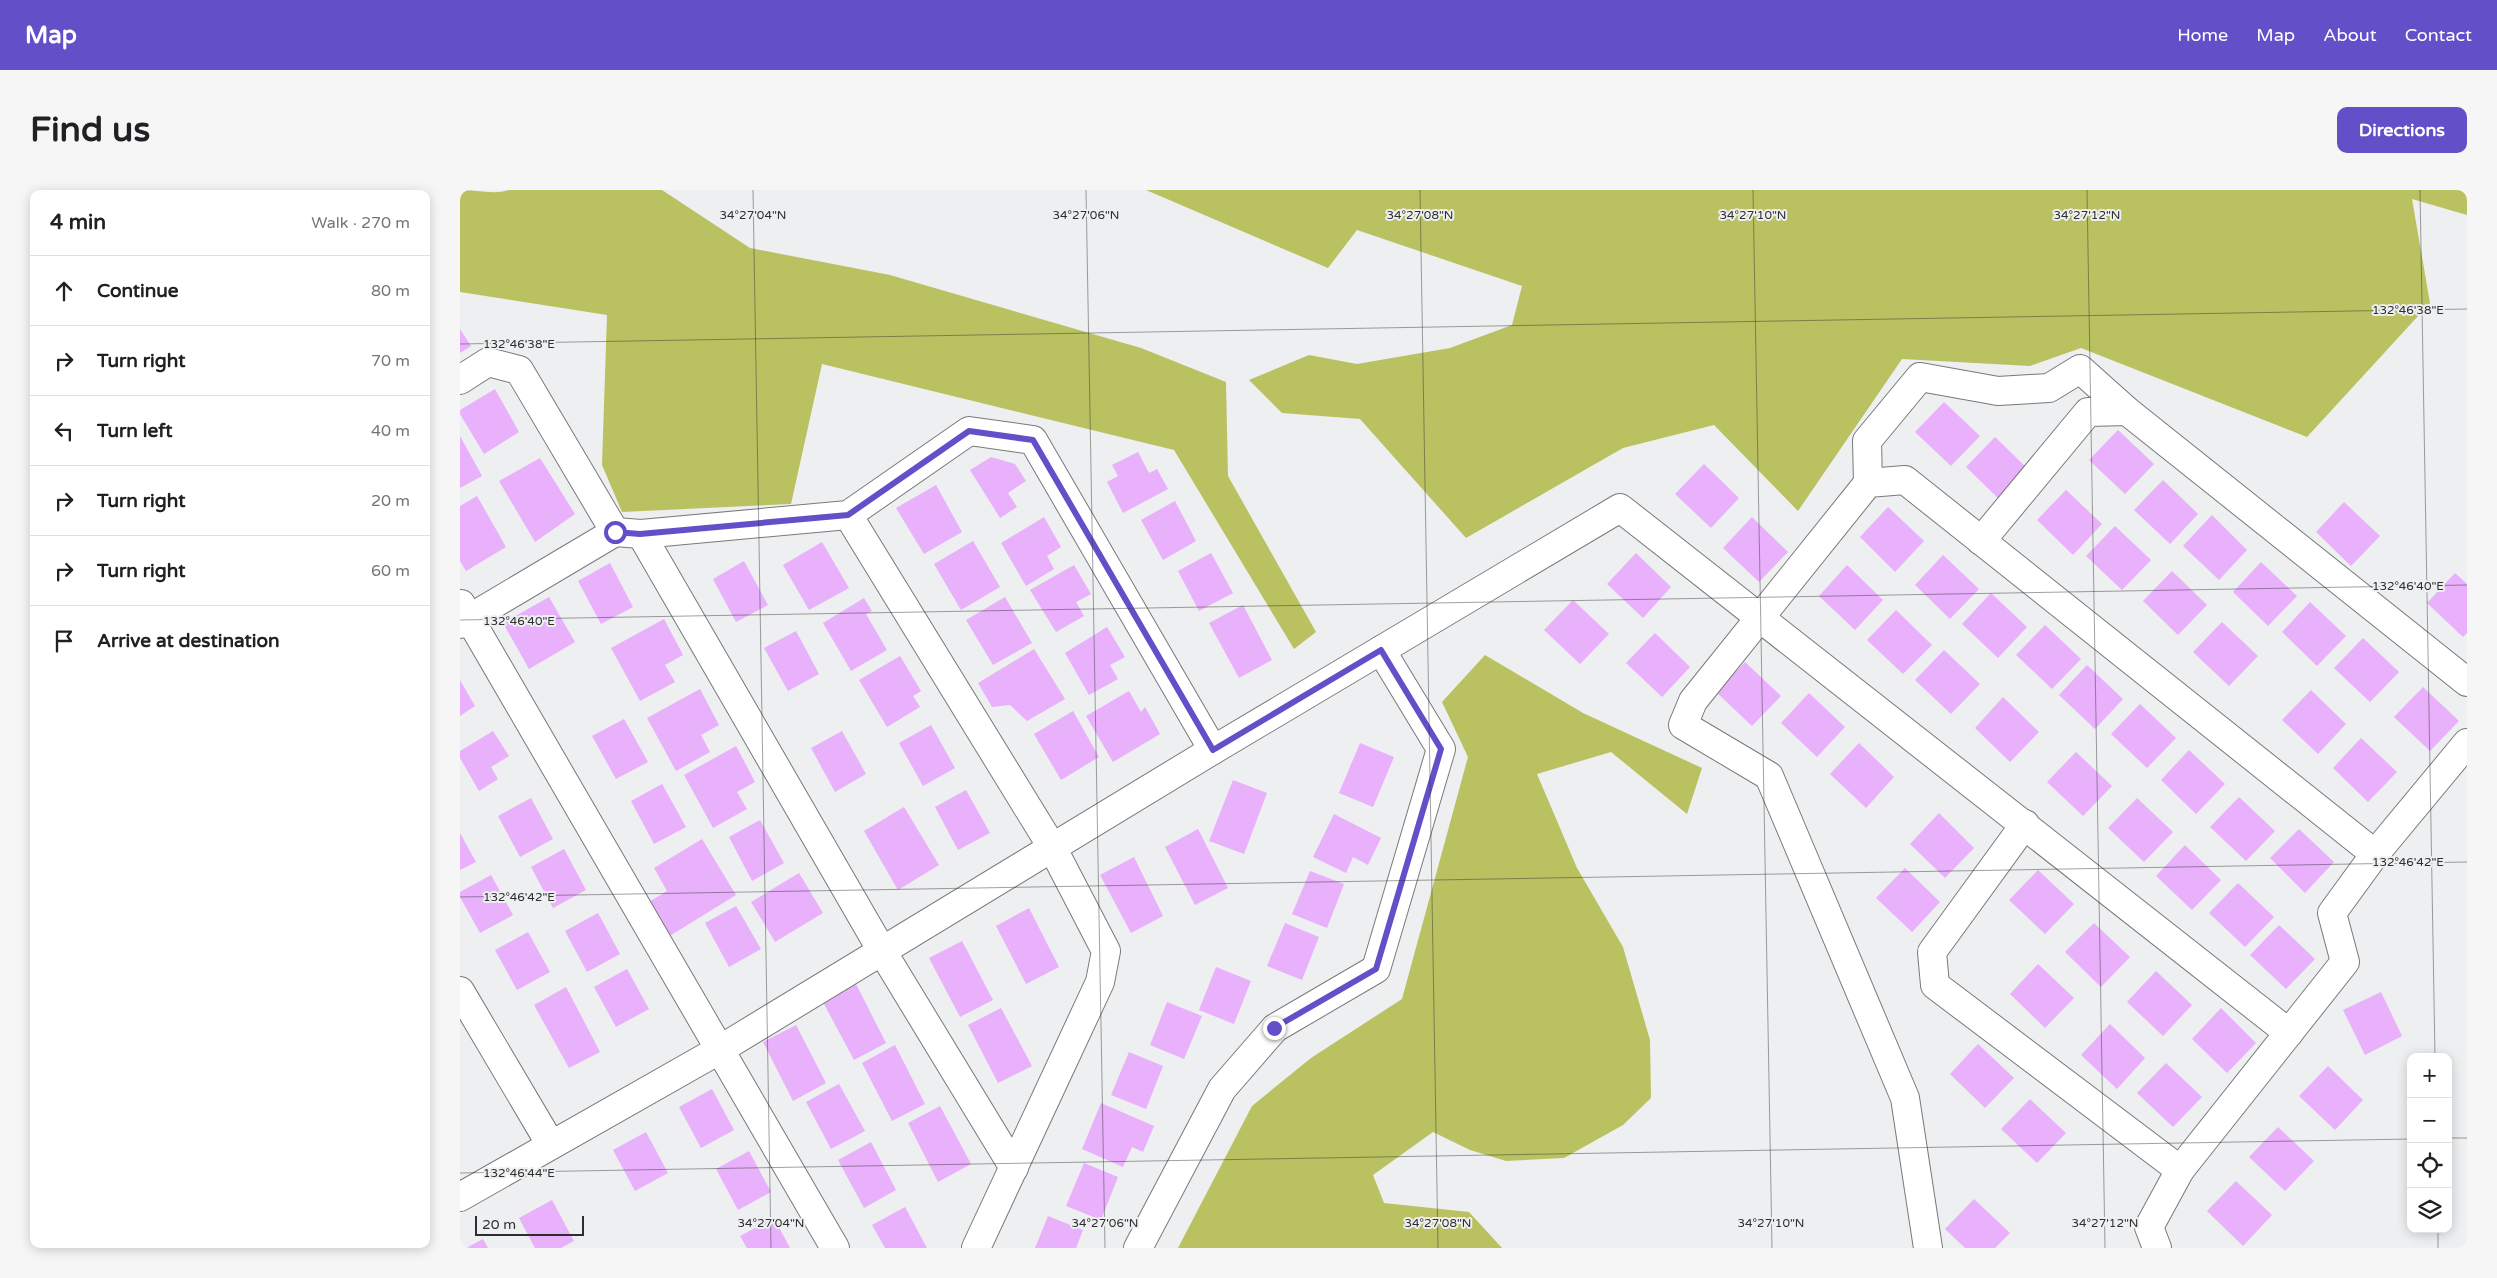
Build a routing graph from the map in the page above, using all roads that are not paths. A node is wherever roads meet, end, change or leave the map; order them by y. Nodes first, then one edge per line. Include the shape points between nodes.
1 (460, 380) edge
2 (2127, 411) junction
3 (1868, 483) junction
4 (848, 515) junction
5 (628, 533) junction
6 (1981, 541) junction
7 (463, 615) edge
8 (1758, 618) junction
9 (1381, 650) junction
10 (2467, 682) edge
11 (2467, 743) edge
12 (1213, 750) junction
13 (2025, 824) junction
14 (1052, 847) junction
15 (2374, 854) junction
16 (882, 951) junction
17 (460, 991) edge
18 (2290, 1032) junction
19 (718, 1050) junction
20 (551, 1145) junction
21 (1014, 1168) junction
22 (2180, 1170) junction
23 (460, 1197) edge
24 (836, 1248) edge
25 (976, 1248) edge
26 (1138, 1248) edge
27 (1928, 1248) edge
28 (2157, 1248) edge

1 - 5 street via 488,362 520,370
2 - 3 street via 2080,369 2049,388 1998,391 1920,377 1867,441
2 - 6 street via 2088,412
2 - 10 street
3 - 6 street via 1905,480
3 - 8 street
4 - 5 street
4 - 12 street via 969,431 1033,440
4 - 14 street
5 - 7 street
5 - 16 street
6 - 15 street
7 - 19 street
8 - 9 street via 1620,508
8 - 13 street
8 - 27 street via 1692,701 1683,725 1770,776 1905,1098
9 - 12 street
9 - 26 street via 1441,749 1376,969 1274,1028 1222,1089
11 - 15 street
12 - 14 street
13 - 18 street
13 - 22 street via 1932,952 1935,985
14 - 16 street
14 - 21 street via 1106,951 1100,982
15 - 18 street via 2332,913 2345,962
16 - 19 street
16 - 21 street
17 - 20 street
18 - 22 street
19 - 20 street
19 - 24 street
20 - 23 street
21 - 25 street
22 - 28 street via 2149,1227

